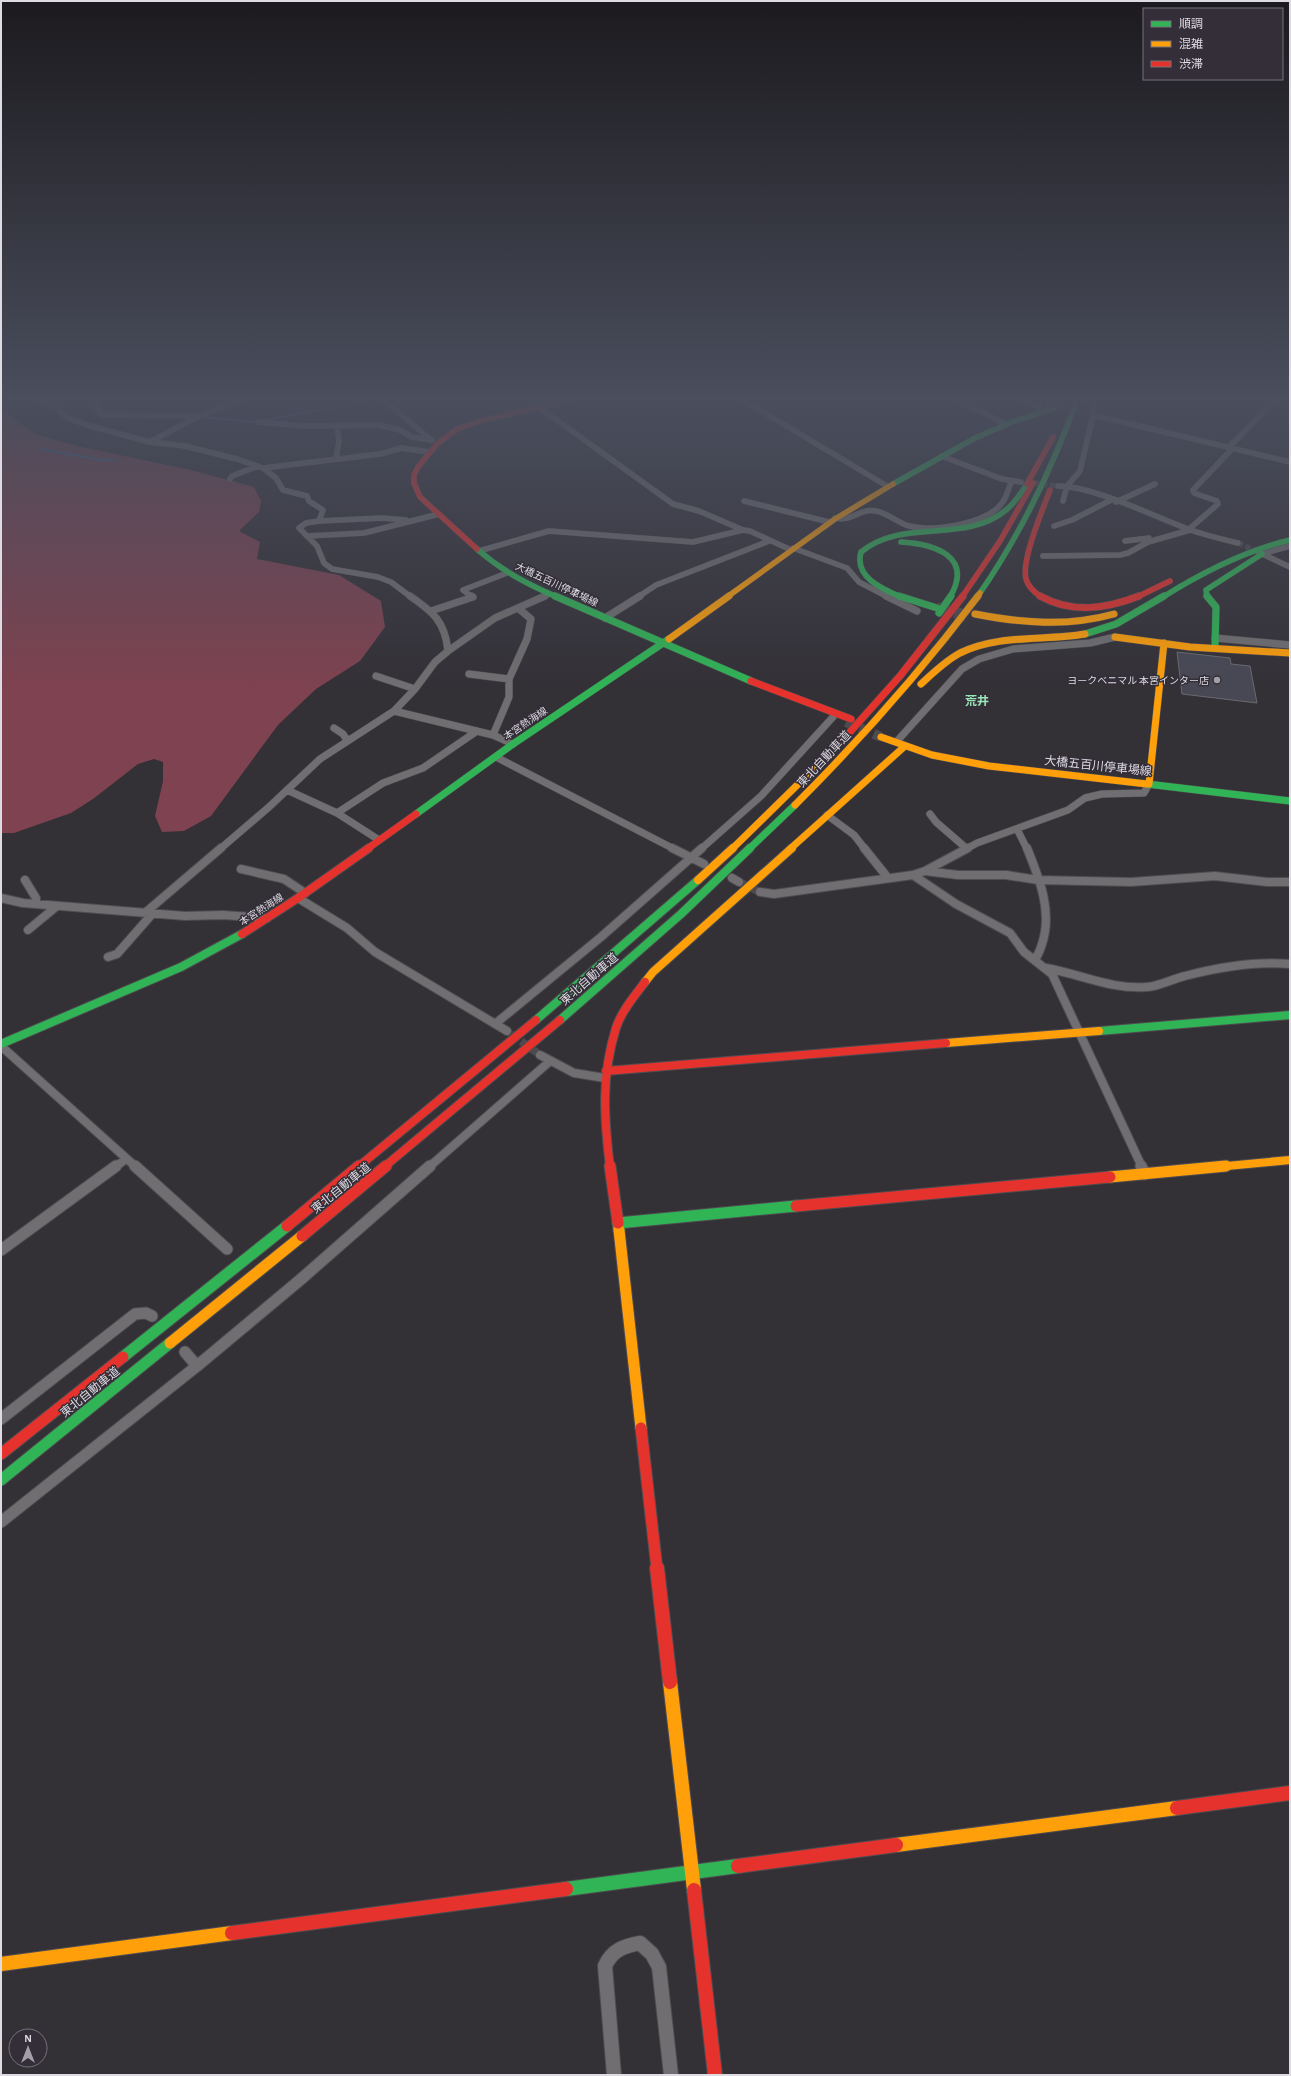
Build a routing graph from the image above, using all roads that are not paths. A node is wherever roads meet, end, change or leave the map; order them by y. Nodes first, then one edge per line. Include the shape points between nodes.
1 (299, 494) edge
2 (418, 494) edge
3 (659, 494) edge
4 (874, 494) edge
5 (1006, 494) edge
6 (1020, 494) edge
7 (1027, 494) edge
8 (1039, 494) edge
9 (1049, 494) edge
10 (1065, 494) edge
11 (1092, 494) edge
12 (1131, 494) edge
13 (1197, 494) edge
14 (744, 501) dead end
15 (1064, 501) dead end
16 (1114, 501) junction
17 (438, 514) junction
18 (832, 520) junction
19 (319, 521) junction
20 (411, 521) junction
21 (1054, 526) dead end
22 (1187, 529) junction
23 (743, 530) junction
24 (1290, 535) edge
25 (307, 536) junction
26 (1290, 540) edge
27 (769, 541) junction
28 (1125, 541) dead end
29 (1238, 543) tunnel mouth
30 (1290, 546) edge
31 (792, 549) junction
32 (479, 551) junction
33 (1260, 553) junction
34 (1043, 556) dead end
35 (1290, 568) edge
36 (507, 573) junction
37 (549, 594) junction
38 (1134, 599) junction
39 (518, 608) junction
40 (431, 611) junction
41 (917, 611) dead end
42 (605, 618) junction
43 (1123, 620) junction
44 (1115, 637) joint
45 (1215, 638) junction
46 (1164, 643) junction
47 (662, 644) junction
48 (1290, 645) edge
49 (1215, 648) junction
50 (448, 651) junction
51 (1290, 653) edge
52 (469, 674) dead end
53 (376, 676) dead end
54 (509, 679) junction
55 (893, 685) junction
56 (415, 689) junction
57 (772, 690) junction
58 (394, 711) junction
59 (833, 717) junction
60 (334, 728) dead end
61 (477, 731) junction
62 (494, 735) junction
63 (882, 735) tunnel mouth
64 (347, 740) junction
65 (901, 743) junction
66 (513, 744) junction
67 (496, 757) junction
68 (836, 765) junction
69 (1149, 784) junction
70 (287, 790) junction
71 (1290, 802) edge
72 (337, 813) junction
73 (930, 814) dead end
74 (827, 815) junction
75 (1017, 829) junction
76 (379, 840) junction
77 (966, 848) junction
78 (690, 857) junction
79 (704, 864) dead end
80 (241, 869) dead end
81 (925, 871) junction
82 (913, 875) junction
83 (888, 878) junction
84 (25, 880) dead end
85 (1038, 880) junction
86 (1290, 882) edge
87 (760, 892) tunnel mouth
88 (302, 895) junction
89 (1, 898) edge
90 (36, 904) junction
91 (56, 906) junction
92 (149, 912) junction
93 (267, 918) junction
94 (28, 930) dead end
95 (108, 957) dead end
96 (1034, 960) junction
97 (1290, 964) edge
98 (1046, 968) junction
99 (1290, 1015) edge
100 (495, 1024) junction
101 (507, 1031) tunnel mouth
102 (1079, 1032) junction
103 (1, 1045) edge
104 (540, 1055) tunnel mouth
105 (549, 1062) junction
106 (606, 1075) junction
107 (126, 1159) junction
108 (1290, 1160) edge
109 (1145, 1174) junction
110 (618, 1223) junction
111 (227, 1249) dead end
112 (1, 1250) edge
113 (152, 1316) dead end
114 (185, 1352) dead end
115 (197, 1366) junction
116 (1, 1419) edge
117 (1, 1454) edge
118 (1, 1480) edge
119 (1, 1522) edge
120 (1290, 1793) edge
121 (692, 1871) junction
122 (1, 1964) edge
123 (614, 2075) edge
124 (671, 2075) edge
125 (715, 2075) edge

1 - 19 street via 307,496 309,501 322,508
2 - 17 main road, 大橋五百川停車場線
3 - 23 street via 673,504 699,511
4 - 18 main road, 本宮熱海線
5 - 18 street via 1002,504 982,518 959,525 909,526 884,513 869,510 845,520
6 - 55 main road via 997,518 978,526 962,530 893,535 874,542 861,552 859,564 868,578 894,594 938,606 877,578 867,565 868,554 876,547 888,543 922,544 945,553 953,561 957,571 958,577 946,604
7 - 55 main road, 東北自動車道 via 988,561 950,615
8 - 68 main road, 東北自動車道 via 979,594 935,653
9 - 38 main road via 1025,567 1027,585 1046,600 1079,608 1110,607
10 - 15 street
11 - 16 street
12 - 16 street
13 - 22 street via 1217,501 1218,504
14 - 18 street
16 - 21 street
16 - 22 street
17 - 20 street
17 - 32 main road, 大橋五百川停車場線
18 - 31 main road, 本宮熱海線
19 - 20 street via 382,518
19 - 25 street via 300,525 299,530
20 - 25 street via 364,533
22 - 28 street via 1143,540
22 - 29 street
22 - 34 street via 1120,555
23 - 27 street
23 - 32 street via 693,542 549,531
24 - 38 main road via 1242,546
25 - 40 street via 320,549 322,560 327,567 384,579
26 - 43 main road via 1249,550
27 - 31 street
27 - 42 street via 656,585
30 - 33 street
31 - 41 street via 847,568 864,586
31 - 47 main road, 本宮熱海線
32 - 36 main road, 大橋五百川停車場線
33 - 35 street
33 - 45 main road via 1206,590 1207,598 1216,607
36 - 37 main road, 大橋五百川停車場線
36 - 40 street via 463,590 473,598
37 - 39 street
37 - 42 main road, 大橋五百川停車場線
38 - 43 main road via 1127,608 1111,615 1076,623 1036,623 974,616 1022,626 1052,628 1079,627
39 - 50 street via 494,618
39 - 54 street via 531,619 530,630
40 - 50 street via 446,633
42 - 47 main road, 大橋五百川停車場線
43 - 68 main road via 1101,630 1077,636 1003,640 964,650 941,665 886,721
44 - 46 main road
44 - 65 street via 1090,643 1013,649 979,659 962,669
45 - 48 street
45 - 49 main road
46 - 49 main road
46 - 69 main road
47 - 57 main road, 大橋五百川停車場線
47 - 66 main road, 本宮熱海線
49 - 51 main road
50 - 56 street via 435,662
52 - 54 street
53 - 56 street
54 - 62 street via 509,697
55 - 117 main road, 東北自動車道 via 789,794 731,850 632,938 399,1136
56 - 58 street
57 - 59 main road, 大橋五百川停車場線
57 - 59 main road, 大橋五百川停車場線 via 848,721
58 - 61 street
58 - 64 street
59 - 78 street via 761,796
60 - 64 street
61 - 62 street
61 - 72 street via 423,768 383,783
62 - 66 street
63 - 65 main road, 大橋五百川停車場線
64 - 70 street via 320,759
65 - 69 main road, 大橋五百川停車場線 via 932,755 989,766
65 - 74 main road
66 - 67 main road, 本宮熱海線
67 - 76 main road, 本宮熱海線
67 - 78 street
68 - 118 main road, 東北自動車道 via 744,857 545,1033 384,1169
69 - 71 main road, 大橋五百川停車場線
69 - 75 street via 1144,793 1102,794 1086,798 1068,810
70 - 72 street
70 - 92 street
72 - 76 street
73 - 77 street
74 - 83 street via 854,835
74 - 106 main road via 653,972 634,996 616,1027
75 - 77 street
75 - 85 street via 1024,839
76 - 88 main road, 本宮熱海線
77 - 81 street
78 - 79 street
78 - 100 street via 601,937
80 - 88 street via 284,879
81 - 82 street
81 - 85 street via 958,875 1006,875
82 - 83 street
82 - 96 street via 956,904 1010,933 1024,952
83 - 87 street via 774,894
84 - 90 street via 36,898
85 - 86 street via 1131,882 1214,876
85 - 96 street via 1047,922 1038,956
88 - 93 main road, 本宮熱海線
88 - 100 street via 375,952
89 - 90 street
90 - 91 street
91 - 92 street
91 - 94 street
92 - 93 street via 186,916
92 - 95 street via 117,954
93 - 103 main road, 本宮熱海線 via 217,949 192,961
96 - 98 street
97 - 98 street via 1272,963 1209,970 1146,987 1086,979
98 - 102 street via 1052,974
99 - 102 main road
100 - 101 street
102 - 106 main road
102 - 109 street
103 - 107 street
104 - 105 street
105 - 106 street via 574,1073
105 - 115 street via 300,1280
106 - 110 main road via 604,1122
107 - 111 street
107 - 112 street
108 - 109 main road
109 - 110 main road
110 - 121 main road
113 - 116 street via 146,1313 135,1314
114 - 115 street
115 - 119 street
120 - 121 main road
121 - 122 main road
121 - 125 main road
123 - 124 street via 605,1966 608,1957 615,1950 640,1943 652,1954 659,1967

